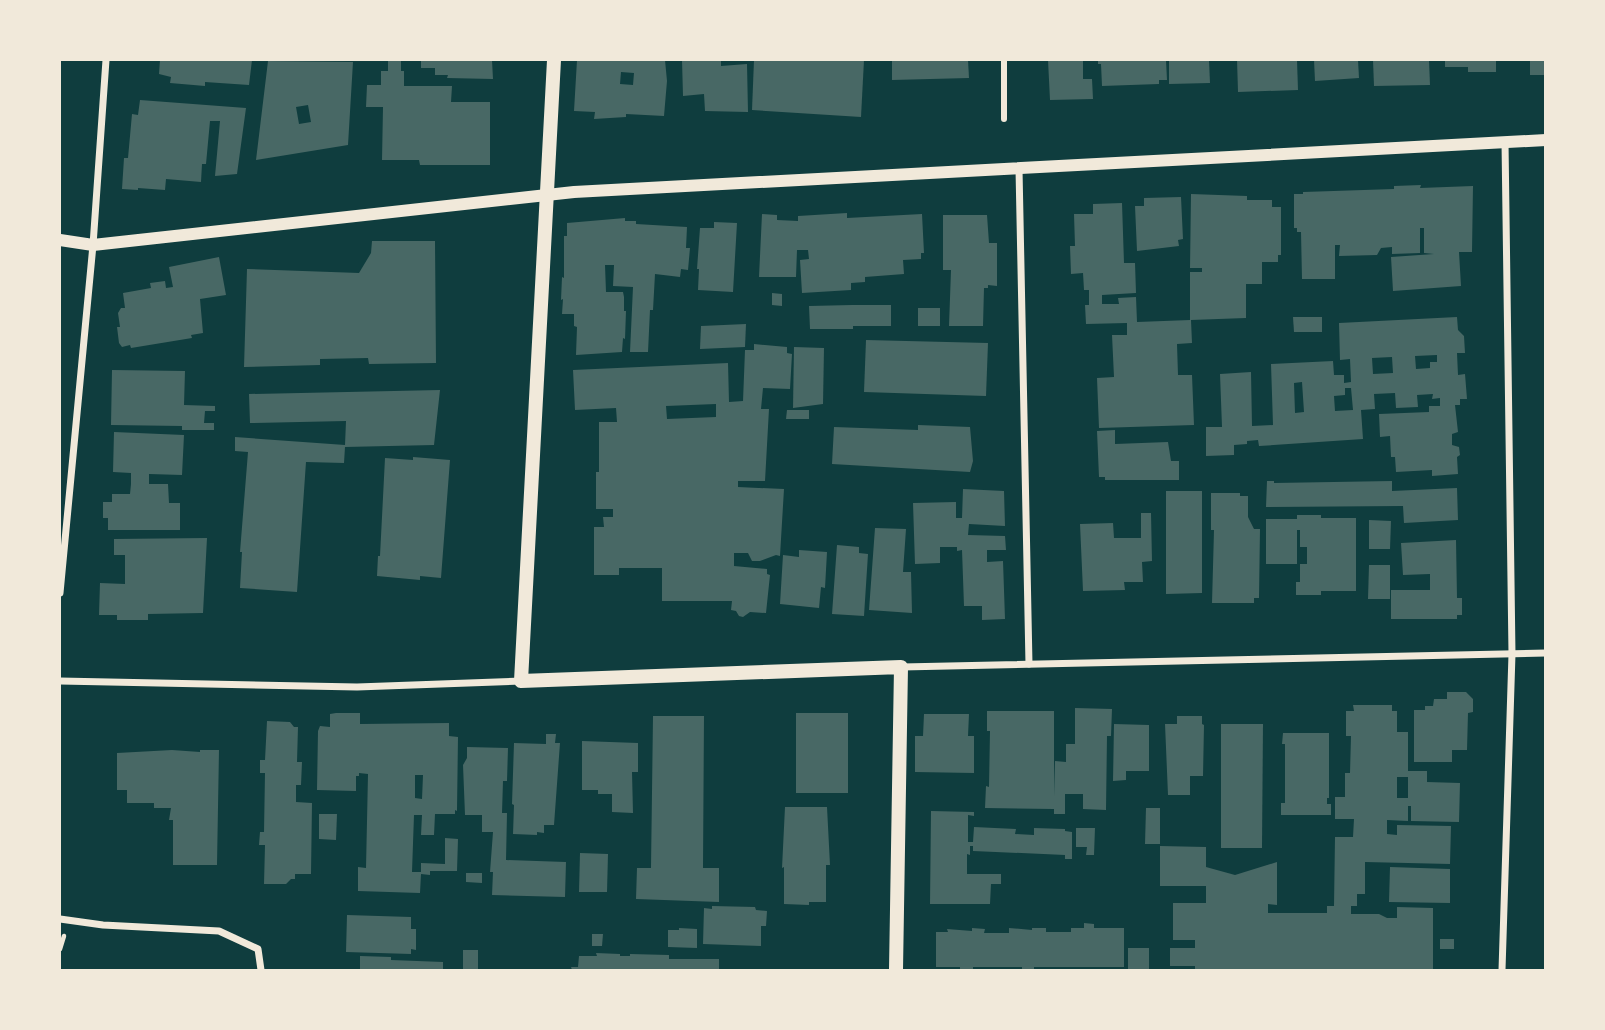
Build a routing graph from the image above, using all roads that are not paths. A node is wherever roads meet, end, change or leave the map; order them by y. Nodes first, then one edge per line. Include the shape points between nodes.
1 (106, 60) edge
2 (554, 60) edge
3 (1004, 60) edge
4 (1004, 119) dead end
5 (1545, 140) edge
6 (1505, 142) junction
7 (1019, 169) junction
8 (547, 194) junction
9 (60, 240) edge
10 (93, 245) junction
11 (60, 593) edge
12 (1545, 653) edge
13 (1512, 654) junction
14 (1029, 664) junction
15 (901, 667) junction
16 (60, 681) edge
17 (520, 681) junction
18 (60, 919) edge
19 (261, 971) edge
20 (896, 971) edge
21 (1502, 971) edge

1 - 10 street
2 - 8 main road
3 - 4 street
5 - 6 street
6 - 7 street
6 - 13 street
7 - 8 street
7 - 14 street
8 - 10 street
8 - 17 main road
9 - 10 street
10 - 11 street
12 - 13 street
13 - 14 street
13 - 21 street
14 - 15 street
15 - 17 main road
15 - 20 main road
16 - 17 street via 357,687
18 - 19 street via 219,931 258,949

